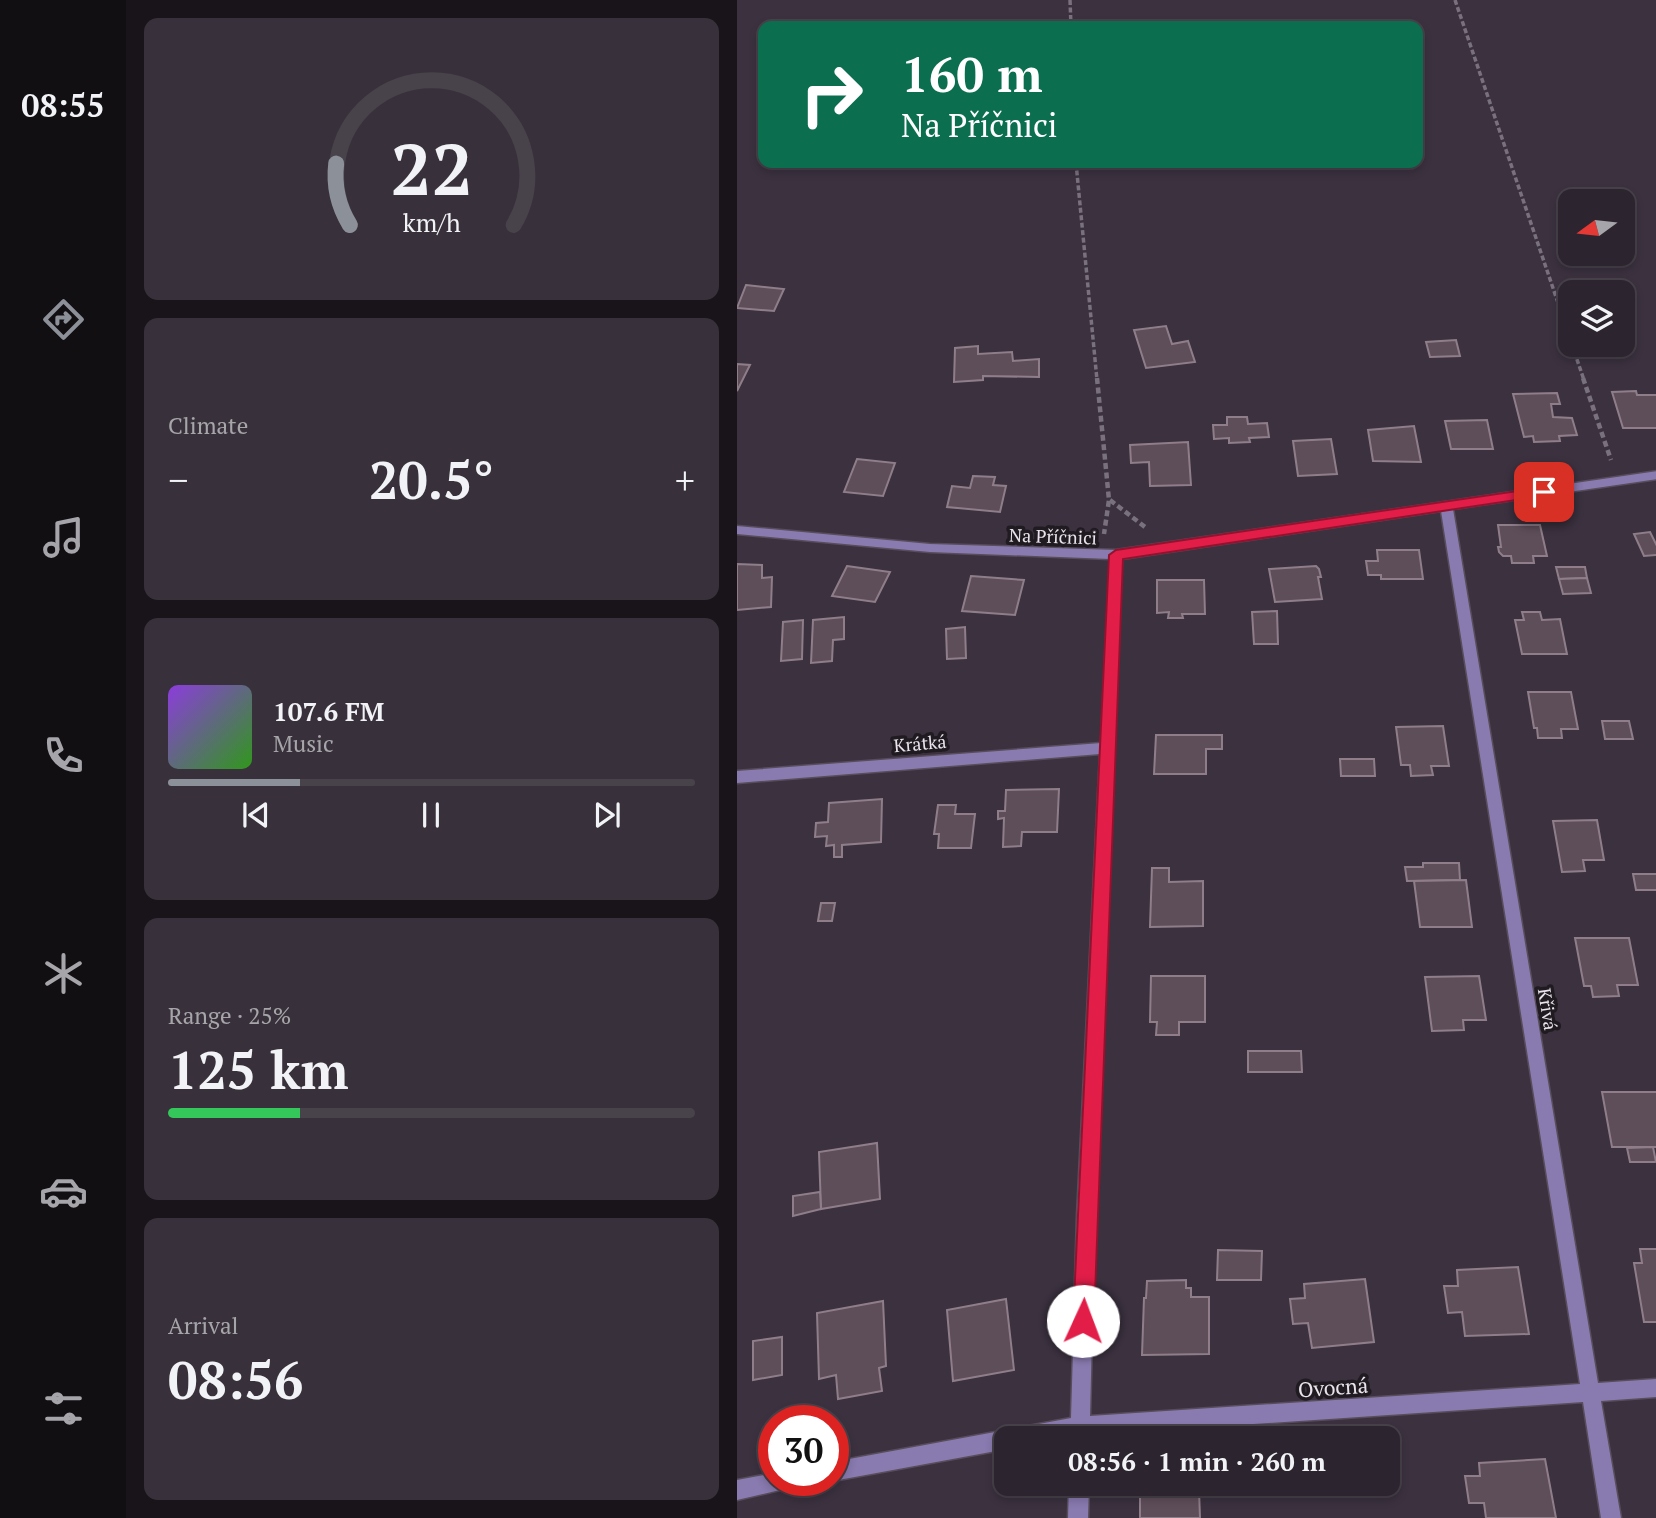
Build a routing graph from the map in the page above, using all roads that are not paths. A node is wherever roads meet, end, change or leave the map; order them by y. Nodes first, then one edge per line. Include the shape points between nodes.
1 (1656, 475) edge
2 (1446, 507) junction
3 (737, 530) edge
4 (1116, 555) junction
5 (1106, 748) junction
6 (737, 777) edge
7 (1656, 1388) edge
8 (1591, 1393) junction
9 (1081, 1426) edge
10 (1159, 1426) edge
11 (994, 1442) edge
12 (849, 1469) edge
13 (758, 1486) edge
14 (737, 1490) edge
15 (1079, 1496) edge
16 (1078, 1518) edge
17 (1611, 1518) edge

1 - 2 street, Na Příčnici
2 - 4 street, Na Příčnici
2 - 8 street, Křivá
3 - 4 street, Na Příčnici via 930,548
4 - 5 street
5 - 6 street, Krátká
5 - 9 street
7 - 8 street, Ovocná
8 - 10 street, Ovocná
8 - 17 street, Křivá
11 - 12 street
13 - 14 street
15 - 16 street

